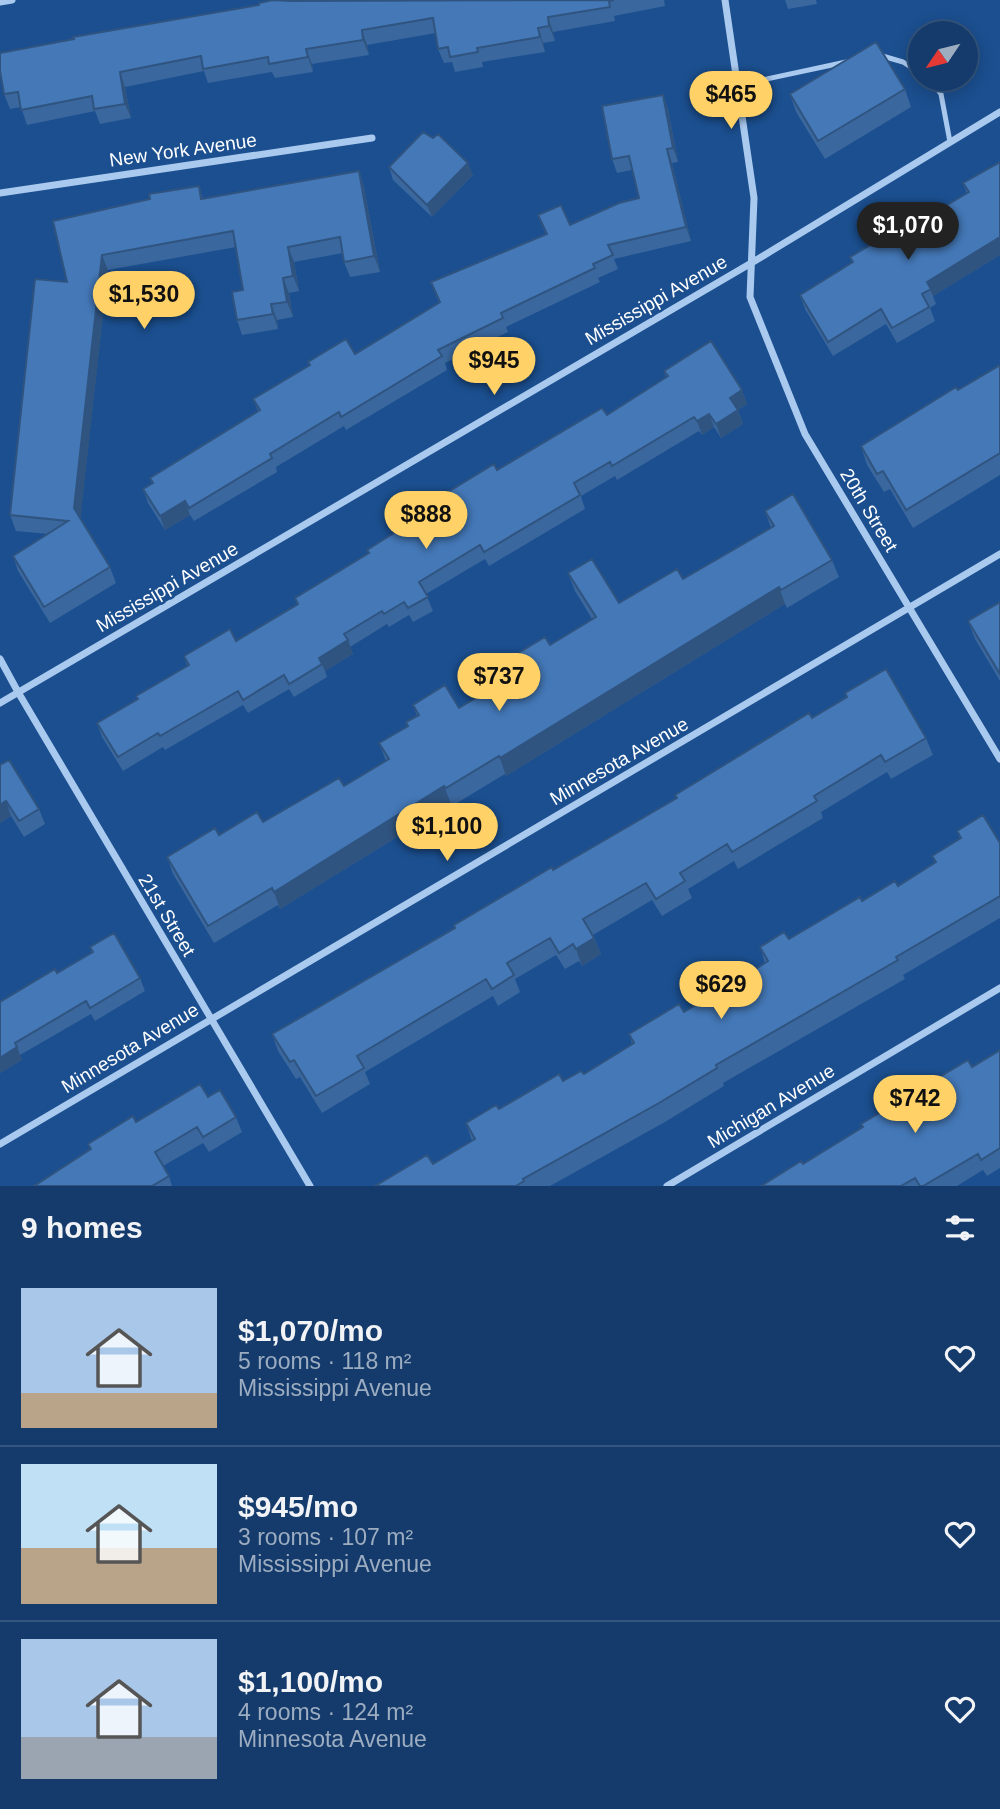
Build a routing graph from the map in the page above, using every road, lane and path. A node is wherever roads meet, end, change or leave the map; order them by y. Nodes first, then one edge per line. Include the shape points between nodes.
1 (12, 0) edge
2 (725, 0) edge
3 (0, 2) edge
4 (869, 57) edge
5 (856, 60) edge
6 (908, 65) edge
7 (738, 85) junction
8 (939, 91) edge
9 (1000, 112) edge
10 (372, 138) dead end
11 (950, 142) junction
12 (0, 193) edge
13 (753, 262) junction
14 (1000, 554) edge
15 (910, 609) junction
16 (0, 659) edge
17 (18, 692) junction
18 (0, 703) edge
19 (1000, 759) edge
20 (1000, 988) edge
21 (210, 1018) junction
22 (0, 1144) edge
23 (310, 1186) edge
24 (667, 1186) edge

1 - 3 street
2 - 7 street, 20th Street
4 - 6 lane via 883,55
5 - 7 lane
7 - 13 street, 20th Street via 754,198
8 - 11 lane
9 - 11 street, Mississippi Avenue
10 - 12 street, New York Avenue
11 - 13 street, Mississippi Avenue
13 - 15 street, 20th Street via 750,297 805,434
13 - 17 street, Mississippi Avenue
14 - 15 street, Minnesota Avenue
15 - 19 street, 20th Street
15 - 21 street, Minnesota Avenue
16 - 17 street, 21st Street
17 - 18 street, Mississippi Avenue
17 - 21 street, 21st Street
20 - 24 street, Michigan Avenue
21 - 22 street, Minnesota Avenue
21 - 23 street, 21st Street

